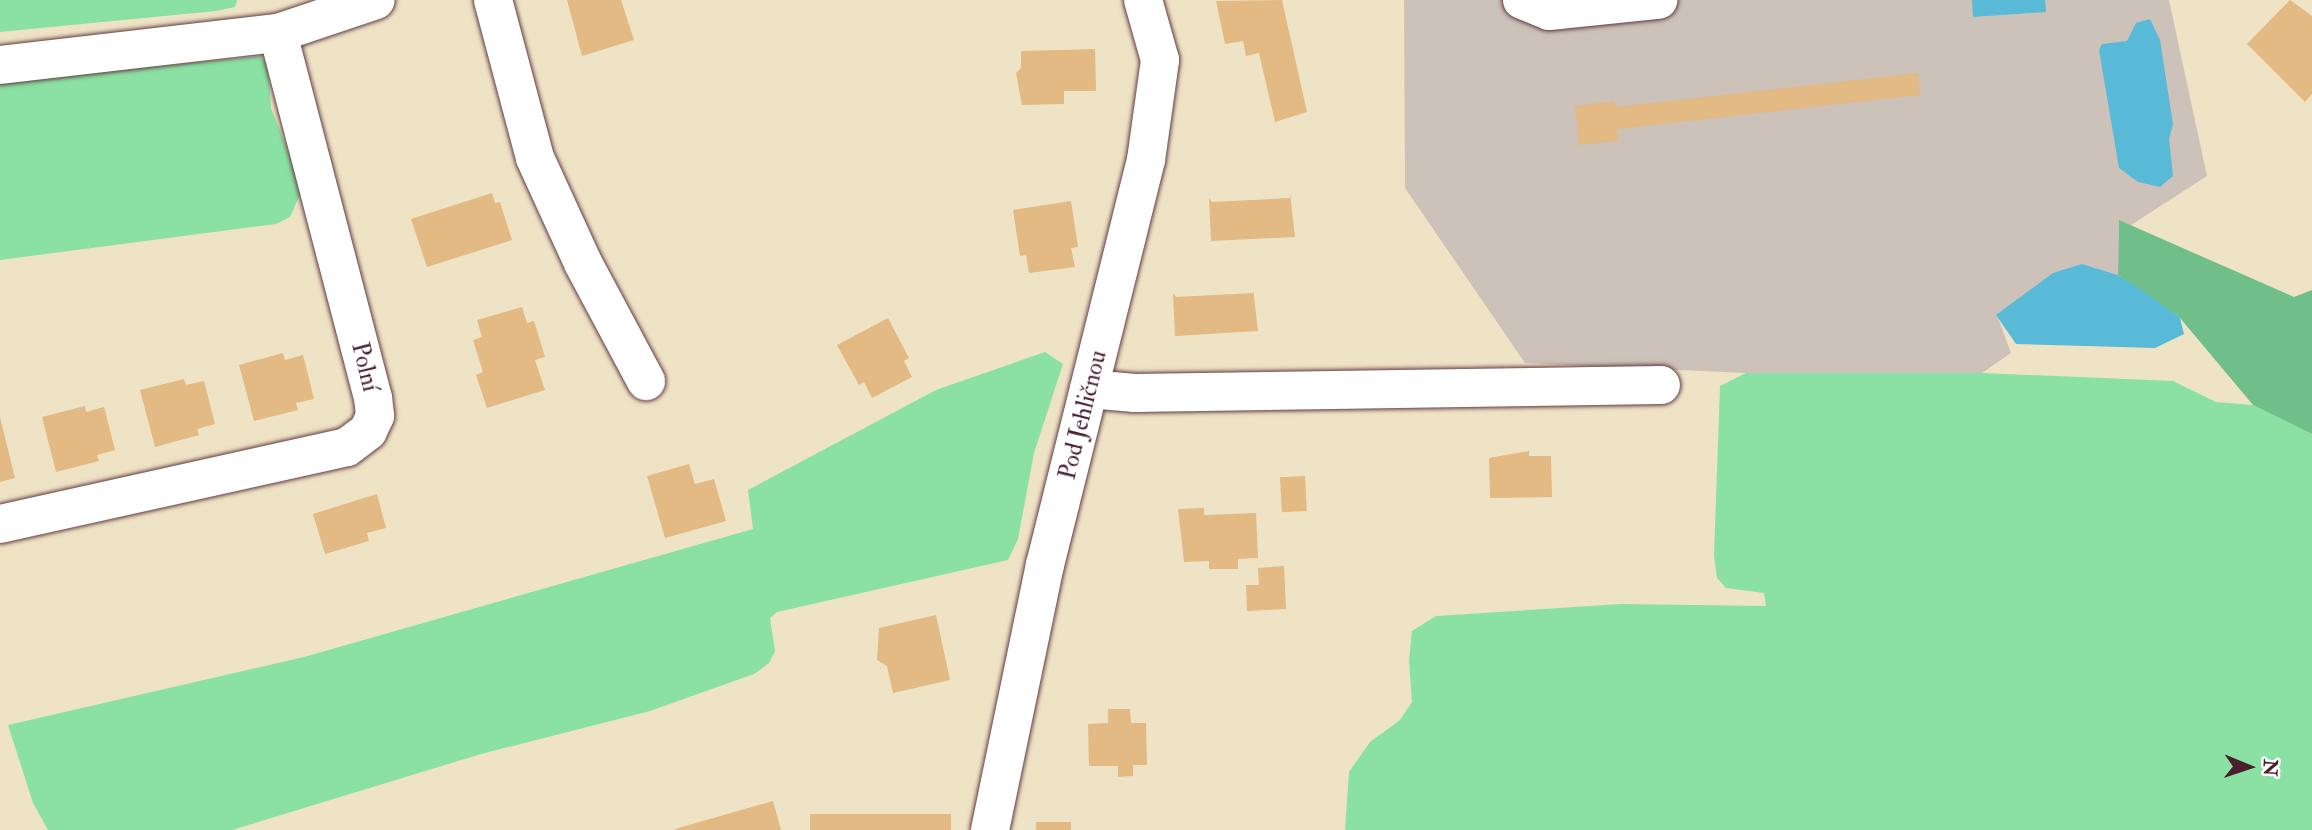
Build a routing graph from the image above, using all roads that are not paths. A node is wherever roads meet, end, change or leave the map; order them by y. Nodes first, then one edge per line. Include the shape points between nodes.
1 (376, 0) edge
2 (493, 0) edge
3 (1143, 0) edge
4 (1522, 0) edge
5 (1658, 0) edge
6 (278, 33) junction
7 (0, 65) edge
8 (646, 381) dead end
9 (1661, 385) dead end
10 (1089, 389) junction
11 (0, 524) edge
12 (990, 830) edge

1 - 6 street
2 - 8 street via 535,158 583,263
3 - 10 street, Pod Jehličnou via 1160,60 1146,160
4 - 5 street via 1549,11
6 - 7 street
6 - 11 street, Polní via 373,398 375,415 368,431 346,447
9 - 10 street via 1135,393
10 - 12 street, Pod Jehličnou via 1045,565

